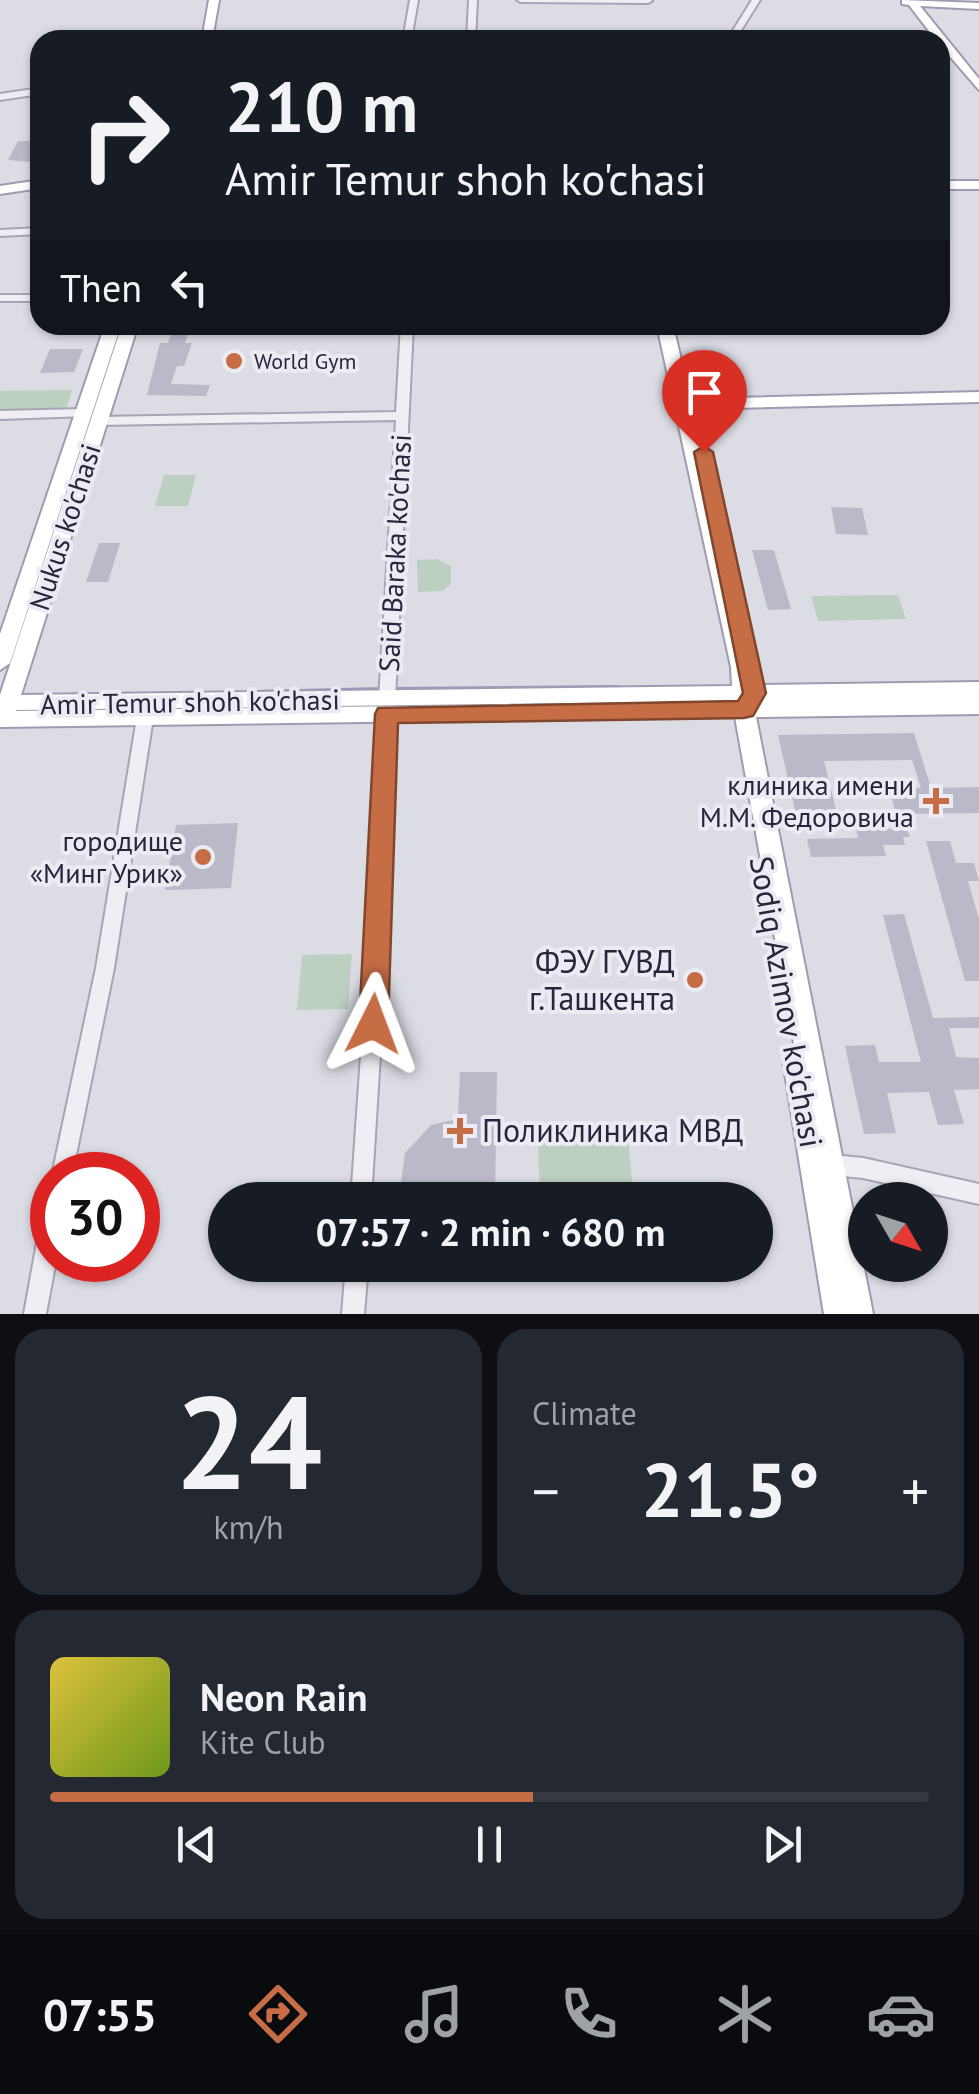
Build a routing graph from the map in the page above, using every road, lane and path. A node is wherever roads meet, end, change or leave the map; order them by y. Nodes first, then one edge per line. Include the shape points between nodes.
1 (214, 0) edge
2 (225, 0) edge
3 (414, 0) edge
4 (473, 0) edge
5 (521, 0) edge
6 (756, 0) edge
7 (896, 0) edge
8 (648, 1) edge
9 (911, 1) edge
10 (929, 1) edge
11 (973, 2) edge
12 (922, 14) junction
13 (944, 20) junction
14 (209, 30) edge
15 (221, 30) edge
16 (409, 30) edge
17 (472, 30) edge
18 (737, 30) edge
19 (934, 30) edge
20 (950, 50) edge
21 (979, 67) edge
22 (979, 87) edge
23 (30, 94) edge
24 (0, 98) edge
25 (950, 182) edge
26 (979, 182) edge
27 (30, 188) edge
28 (0, 192) edge
29 (30, 232) edge
30 (0, 233) edge
31 (0, 298) edge
32 (30, 298) edge
33 (111, 335) edge
34 (126, 335) edge
35 (406, 335) edge
36 (668, 335) edge
37 (677, 335) edge
38 (979, 401) edge
39 (688, 407) junction
40 (402, 413) junction
41 (0, 415) edge
42 (91, 417) junction
43 (0, 423) edge
44 (0, 663) edge
45 (979, 690) edge
46 (744, 701) junction
47 (979, 706) edge
48 (387, 707) junction
49 (147, 710) junction
50 (2, 715) edge
51 (67, 1152) edge
52 (822, 1164) junction
53 (362, 1182) edge
54 (979, 1194) edge
55 (41, 1282) edge
56 (356, 1282) edge
57 (35, 1314) edge
58 (353, 1314) edge
59 (839, 1314) edge
60 (858, 1314) edge

1 - 14 main road
2 - 15 main road
3 - 16 street
4 - 17 street
5 - 8 street
6 - 18 street
7 - 9 main road
7 - 12 main road
9 - 10 main road
9 - 12 main road
10 - 11 main road
10 - 13 main road
11 - 13 main road via 946,7
12 - 19 main road
13 - 21 main road
20 - 22 main road
23 - 24 street
25 - 26 main road
27 - 28 main road
29 - 30 street
31 - 32 street
33 - 42 main road, Nukus ko'chasi
34 - 42 main road, Nukus ko'chasi
35 - 40 street, Said Baraka ko'chasi
36 - 39 main road
37 - 39 main road
38 - 39 main road
39 - 46 main road, Sodiq Azimov ko'chasi
40 - 42 street
40 - 48 street, Said Baraka ko'chasi
41 - 42 street
42 - 43 street
42 - 44 main road, Nukus ko'chasi
42 - 50 main road, Nukus ko'chasi
45 - 46 main road, Amir Temur shoh ko'chasi
46 - 47 main road, Amir Temur shoh ko'chasi
46 - 48 main road, Amir Temur shoh ko'chasi
46 - 52 main road, Sodiq Azimov ko'chasi
48 - 49 main road, Amir Temur shoh ko'chasi
48 - 53 street, Said Baraka ko'chasi
49 - 50 main road, Amir Temur shoh ko'chasi
49 - 51 street
52 - 54 street
52 - 59 main road, Sodiq Azimov ko'chasi
52 - 60 main road, Sodiq Azimov ko'chasi
55 - 57 street
56 - 58 street

